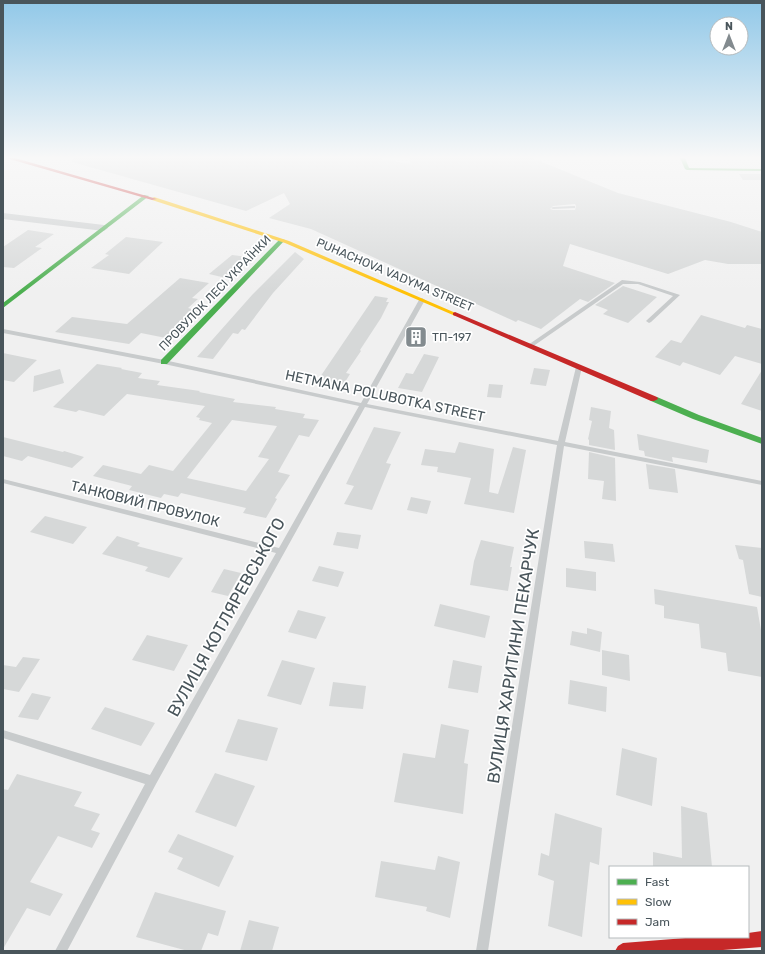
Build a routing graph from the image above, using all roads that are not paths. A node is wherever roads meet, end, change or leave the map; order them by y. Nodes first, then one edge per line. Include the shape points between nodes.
1 (137, 203) edge
2 (166, 203) edge
3 (572, 206) dead end
4 (553, 208) dead end
5 (3, 216) edge
6 (104, 228) junction
7 (282, 240) junction
8 (422, 300) junction
9 (3, 306) edge
10 (649, 321) dead end
11 (3, 331) edge
12 (530, 346) junction
13 (164, 362) junction
14 (579, 367) junction
15 (363, 405) junction
16 (762, 442) edge
17 (561, 444) junction
18 (3, 481) edge
19 (762, 483) edge
20 (280, 552) junction
21 (3, 734) edge
22 (152, 781) junction
23 (762, 939) edge
24 (61, 951) edge
25 (482, 951) edge
26 (623, 951) edge

1 - 6 main road
2 - 7 main road, PUHACHOVA VADYMA STREET
3 - 4 lane
5 - 6 street
6 - 9 main road
7 - 8 main road, PUHACHOVA VADYMA STREET
7 - 13 main road, ПРОВУЛОК ЛЕСІ УКРАЇНКИ
8 - 12 main road, PUHACHOVA VADYMA STREET
8 - 15 lane, ВУЛИЦЯ КОТЛЯРЕВСЬКОГО
10 - 12 lane via 677,295 638,283 622,282
11 - 13 lane, HETMANA POLUBOTKA STREET
12 - 14 main road, PUHACHOVA VADYMA STREET
13 - 15 lane, HETMANA POLUBOTKA STREET
14 - 16 main road, PUHACHOVA VADYMA STREET
14 - 17 lane, ВУЛИЦЯ ХАРИТИНИ ПЕКАРЧУК
15 - 17 lane, HETMANA POLUBOTKA STREET
15 - 20 lane, ВУЛИЦЯ КОТЛЯРЕВСЬКОГО
17 - 19 lane, HETMANA POLUBOTKA STREET
17 - 25 lane, ВУЛИЦЯ ХАРИТИНИ ПЕКАРЧУК
18 - 20 lane, ТАНКОВИЙ ПРОВУЛОК
20 - 22 lane, ВУЛИЦЯ КОТЛЯРЕВСЬКОГО
21 - 22 lane
22 - 24 lane, ВУЛИЦЯ КОТЛЯРЕВСЬКОГО
23 - 26 main road

